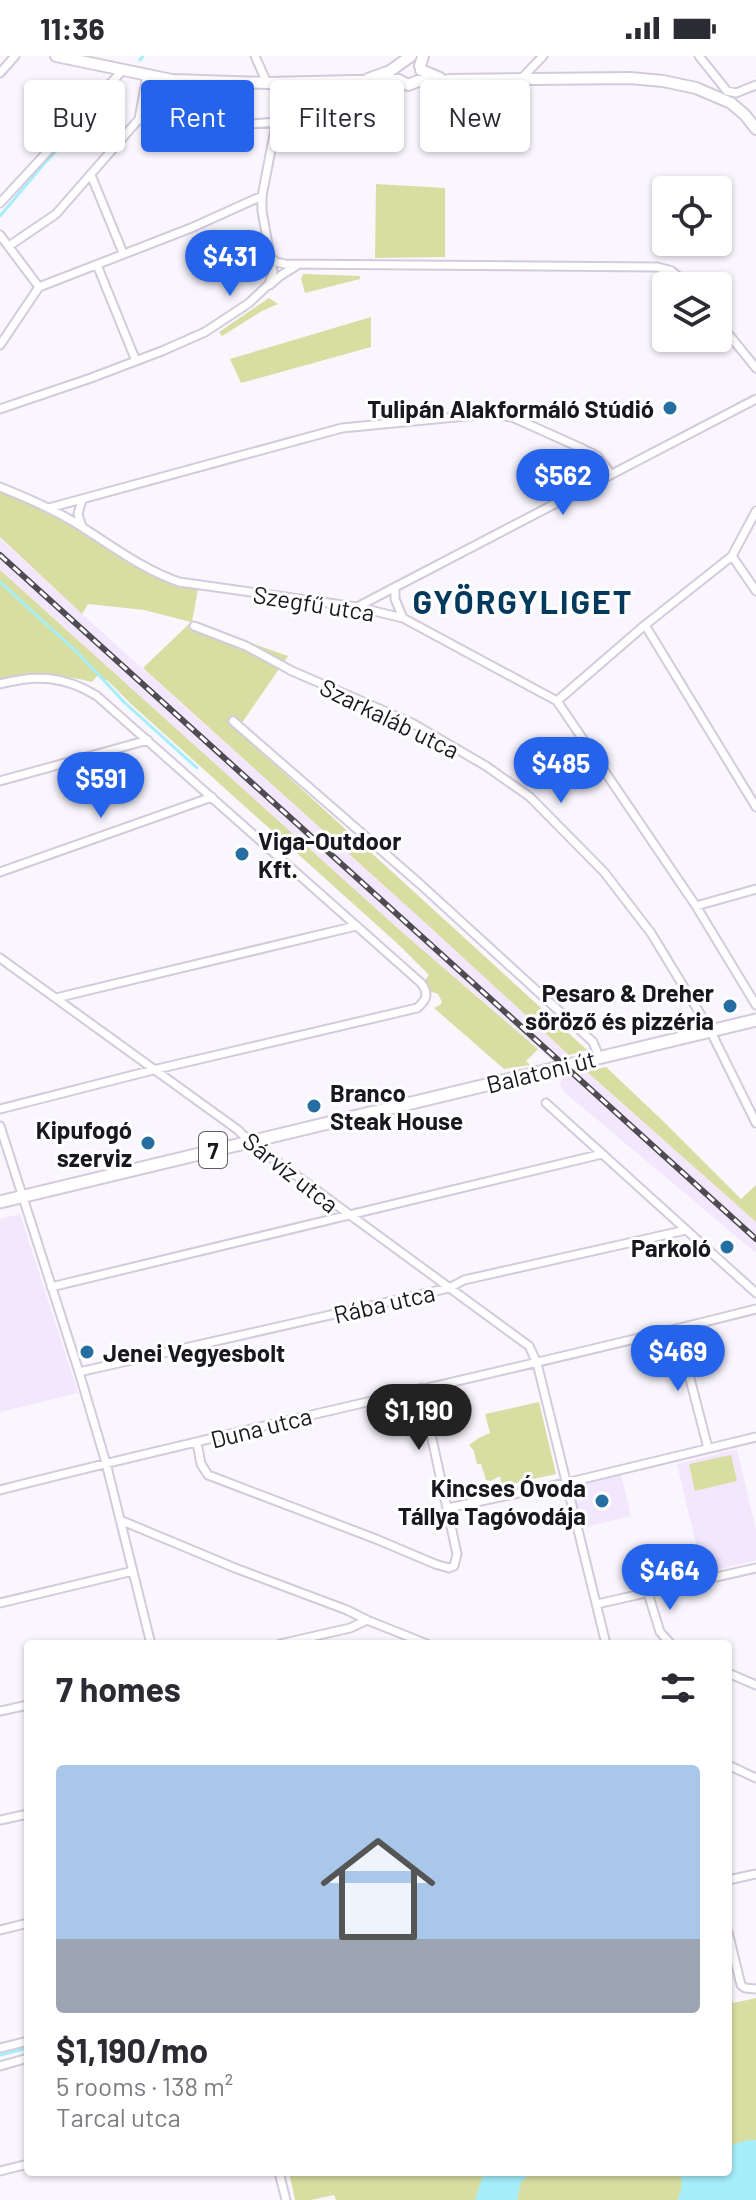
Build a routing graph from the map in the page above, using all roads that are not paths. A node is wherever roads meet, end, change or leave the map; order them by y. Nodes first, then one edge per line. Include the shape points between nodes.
1 (15, 56) edge
2 (56, 56) edge
3 (255, 56) edge
4 (543, 56) edge
5 (699, 56) edge
6 (405, 61) edge
7 (421, 68) edge
8 (122, 71) junction
9 (0, 73) edge
10 (147, 76) junction
11 (367, 80) edge
12 (399, 80) edge
13 (450, 80) edge
14 (520, 80) joint
15 (267, 83) joint
16 (404, 83) edge
17 (756, 85) edge
18 (139, 119) junction
19 (270, 123) edge
20 (756, 129) edge
21 (271, 152) edge
22 (91, 175) junction
23 (262, 196) junction
24 (0, 203) edge
25 (0, 235) edge
26 (9, 246) junction
27 (123, 253) junction
28 (270, 257) junction
29 (301, 264) junction
30 (97, 265) junction
31 (673, 272) edge
32 (39, 287) junction
33 (264, 291) junction
34 (732, 338) edge
35 (0, 345) edge
36 (136, 361) junction
37 (756, 368) edge
38 (756, 399) edge
39 (0, 409) edge
40 (611, 474) junction
41 (0, 487) edge
42 (82, 500) junction
43 (49, 508) junction
44 (756, 511) edge
45 (82, 527) junction
46 (732, 556) junction
47 (395, 588) junction
48 (756, 591) edge
49 (357, 607) junction
50 (403, 618) junction
51 (645, 625) junction
52 (194, 626) dead end
53 (0, 684) edge
54 (557, 701) junction
55 (233, 721) dead end
56 (148, 740) junction
57 (0, 781) edge
58 (212, 797) junction
59 (756, 807) edge
60 (0, 872) edge
61 (756, 889) edge
62 (696, 906) junction
63 (356, 926) junction
64 (0, 958) edge
65 (56, 998) junction
66 (756, 1005) edge
67 (756, 1020) edge
68 (710, 1030) junction
69 (599, 1057) junction
70 (153, 1070) junction
71 (546, 1103) dead end
72 (0, 1109) edge
73 (756, 1123) edge
74 (0, 1126) edge
75 (249, 1141) junction
76 (602, 1154) junction
77 (23, 1197) junction
78 (0, 1202) edge
79 (348, 1216) junction
80 (686, 1230) junction
81 (51, 1287) junction
82 (449, 1288) junction
83 (756, 1293) edge
84 (756, 1309) edge
85 (677, 1329) junction
86 (537, 1363) junction
87 (79, 1372) junction
88 (421, 1388) junction
89 (756, 1437) edge
90 (197, 1443) junction
91 (708, 1448) junction
92 (106, 1463) junction
93 (566, 1483) junction
94 (0, 1490) edge
95 (448, 1508) junction
96 (120, 1520) junction
97 (756, 1568) edge
98 (133, 1571) junction
99 (648, 1593) junction
100 (0, 1603) edge
101 (597, 1604) junction
102 (367, 1620) junction
103 (150, 1640) edge
104 (298, 1640) edge
105 (417, 1640) edge
106 (605, 1640) edge
107 (667, 1640) edge
108 (732, 1675) edge
109 (756, 1685) edge
110 (24, 1706) edge
111 (0, 1711) edge
112 (732, 1767) edge
113 (756, 1778) edge
114 (24, 1815) edge
115 (0, 1820) edge
116 (756, 1874) edge
117 (732, 1879) edge
118 (24, 1924) edge
119 (0, 1930) edge
120 (732, 1948) edge
121 (753, 1990) edge
122 (24, 2042) edge
123 (0, 2048) edge
124 (24, 2059) edge
125 (0, 2066) edge
126 (24, 2165) edge
127 (0, 2171) edge
128 (280, 2176) edge
129 (286, 2200) edge

1 - 9 street
2 - 8 main road
3 - 15 street
4 - 14 street
5 - 17 street via 727,91
6 - 7 main road via 415,61
6 - 11 main road
6 - 12 main road via 396,74
7 - 13 main road
7 - 16 main road via 408,85
8 - 10 main road
8 - 24 street
10 - 15 main road
10 - 18 street
14 - 20 main road via 663,81 731,103
18 - 19 street via 196,128
18 - 22 street
21 - 23 street
22 - 26 street via 56,214
22 - 27 street
23 - 27 street
23 - 28 street
25 - 26 street
26 - 32 street
27 - 30 street
28 - 29 street
28 - 33 street via 272,279
29 - 31 street via 657,267
29 - 33 street
30 - 32 street
30 - 36 street
32 - 35 street
33 - 36 street via 205,332
34 - 37 street
36 - 39 street
38 - 40 street
40 - 42 street via 589,452 521,420 487,414 342,428
40 - 47 street
41 - 43 street, Szegfű utca
42 - 43 street
42 - 45 street
43 - 45 street, Szegfű utca
44 - 46 street
45 - 49 street, Szegfű utca via 179,582
46 - 48 street
46 - 51 street
47 - 49 street
47 - 50 street
49 - 50 street, Szegfű utca
50 - 54 street, Szegfű utca
51 - 54 street
51 - 59 street
52 - 68 street, Szarkaláb utca via 412,723 520,788 633,908
53 - 56 street via 37,677 77,685
54 - 62 street, Szegfű utca
55 - 69 street via 593,1042
56 - 57 street
56 - 58 street
58 - 60 street
58 - 63 street
61 - 62 street
62 - 66 street, Szegfű utca
63 - 65 street
63 - 70 street via 421,983 426,999 417,1008
64 - 65 street, Sárvíz utca
65 - 70 street, Sárvíz utca
67 - 68 main road, Balatoni út / 7
68 - 69 main road, Balatoni út / 7
68 - 73 street, Szarkaláb utca
69 - 75 main road, Balatoni út / 7
70 - 72 street
70 - 75 street, Sárvíz utca
71 - 76 street
74 - 77 street
75 - 77 main road, Balatoni út / 7
75 - 79 street, Sárvíz utca
76 - 79 street
76 - 80 street
77 - 78 main road, Balatoni út / 7
77 - 81 street
79 - 81 street
79 - 82 street, Sárvíz utca
80 - 82 street, Rába utca via 464,1280
80 - 83 street
81 - 87 street
82 - 86 street, Sárvíz utca via 529,1346
82 - 87 street, Rába utca
84 - 85 street, Duna utca
85 - 86 street, Duna utca
85 - 91 street
86 - 88 street, Duna utca
86 - 93 street
87 - 92 street
88 - 90 street, Duna utca
88 - 95 street
89 - 91 street
90 - 92 street, Duna utca
90 - 95 street via 208,1475 449,1568 457,1554
91 - 93 street
92 - 94 street, Duna utca
92 - 96 street
93 - 95 street
93 - 101 street
96 - 98 street
96 - 102 street
97 - 99 street
98 - 100 street
98 - 103 street
99 - 101 street
99 - 107 street
101 - 106 street
102 - 104 street
102 - 105 street
108 - 109 street
110 - 111 street
112 - 113 street
114 - 115 street
116 - 117 street
118 - 119 street
120 - 121 street via 741,1985
122 - 123 street
124 - 125 street
126 - 127 street
128 - 129 street

